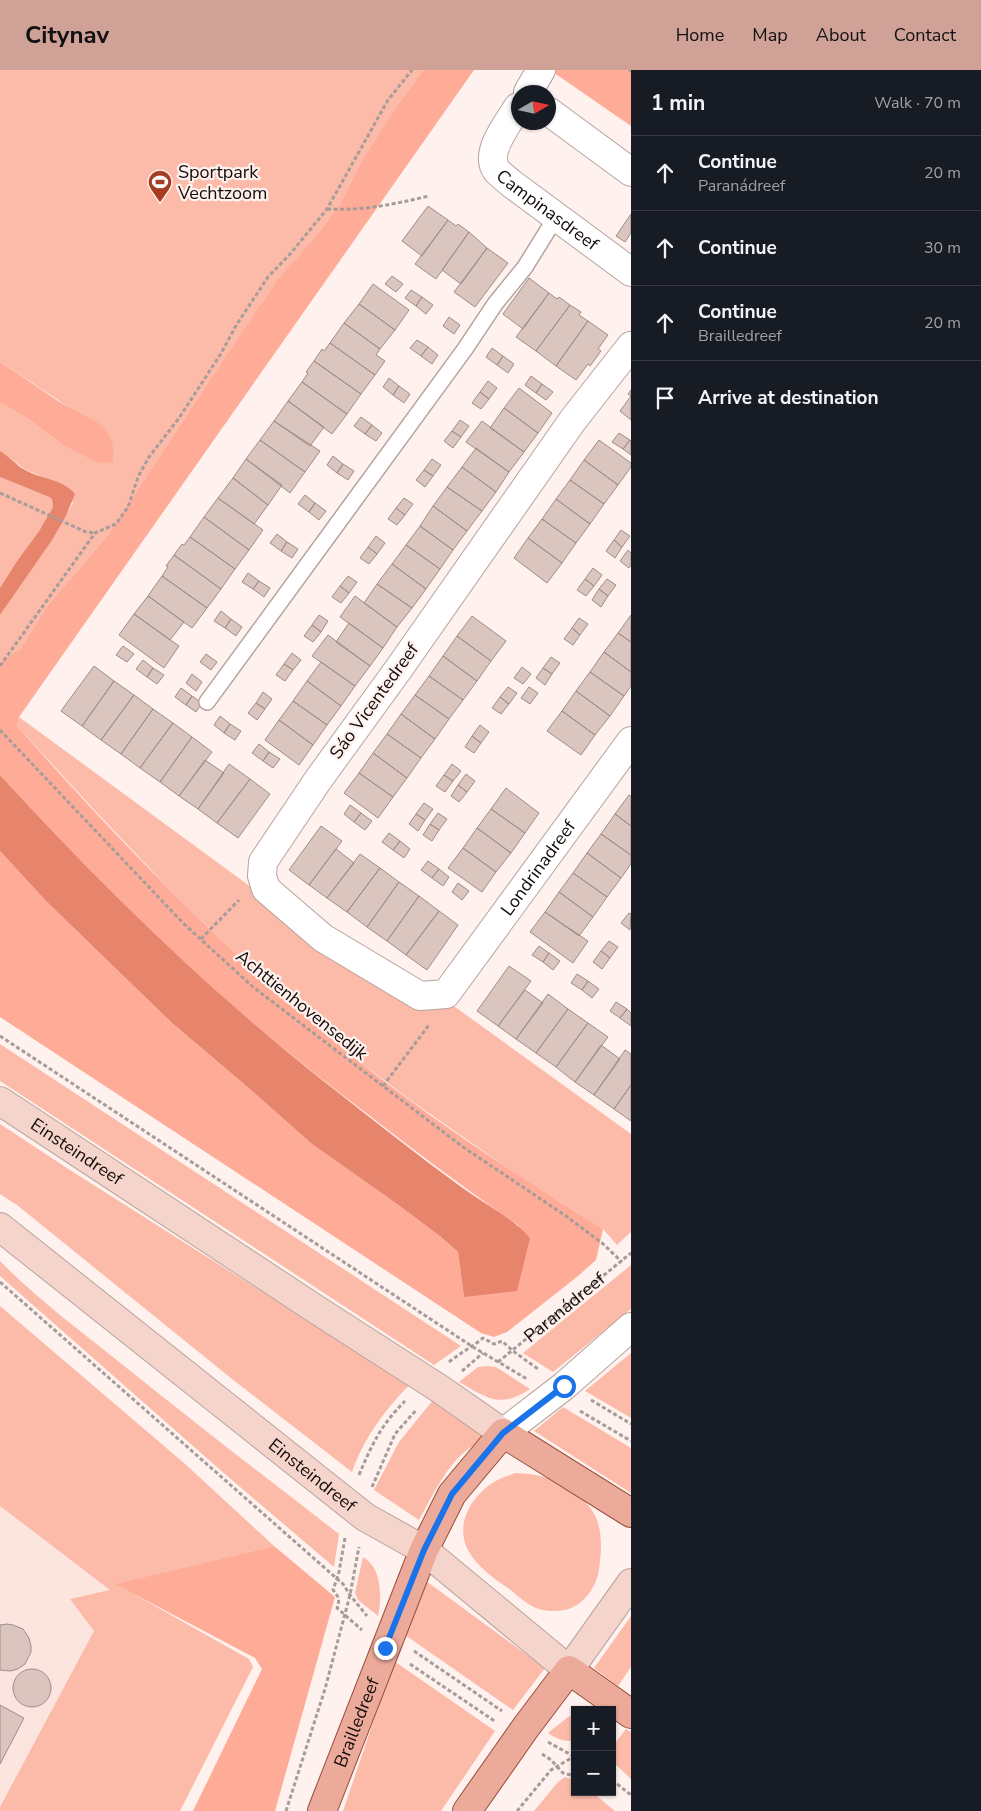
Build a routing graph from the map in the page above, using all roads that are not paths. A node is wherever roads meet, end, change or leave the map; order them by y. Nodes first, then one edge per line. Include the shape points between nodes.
1 (541, 70) edge
2 (532, 85) edge
3 (556, 117) edge
4 (511, 118) edge
5 (631, 172) edge
6 (556, 216) junction
7 (631, 272) edge
8 (631, 346) edge
9 (207, 702) dead end
10 (631, 741) edge
11 (446, 994) joint
12 (0, 1101) edge
13 (0, 1227) edge
14 (631, 1327) edge
15 (503, 1433) junction
16 (631, 1513) edge
17 (424, 1550) junction
18 (631, 1583) edge
19 (569, 1670) junction
20 (631, 1714) edge
21 (322, 1811) edge
22 (467, 1811) edge

1 - 2 street
3 - 5 street
4 - 6 street, Campinasdreef via 497,140 493,155 496,170
6 - 7 street, Campinasdreef
6 - 9 lane via 525,267
8 - 11 street, Sáo Vicentedreef via 574,420 263,862 262,876 266,889 323,938 420,996
10 - 11 street, Londrinadreef
12 - 15 main road, Einsteindreef
13 - 17 main road, Einsteindreef via 364,1517
14 - 15 street via 564,1386
15 - 16 main road, Einsteindreef
15 - 17 main road, Brailledreef via 452,1494
17 - 19 main road, Einsteindreef
17 - 21 main road, Brailledreef
18 - 19 main road
19 - 20 main road, Einsteindreef
19 - 22 main road

